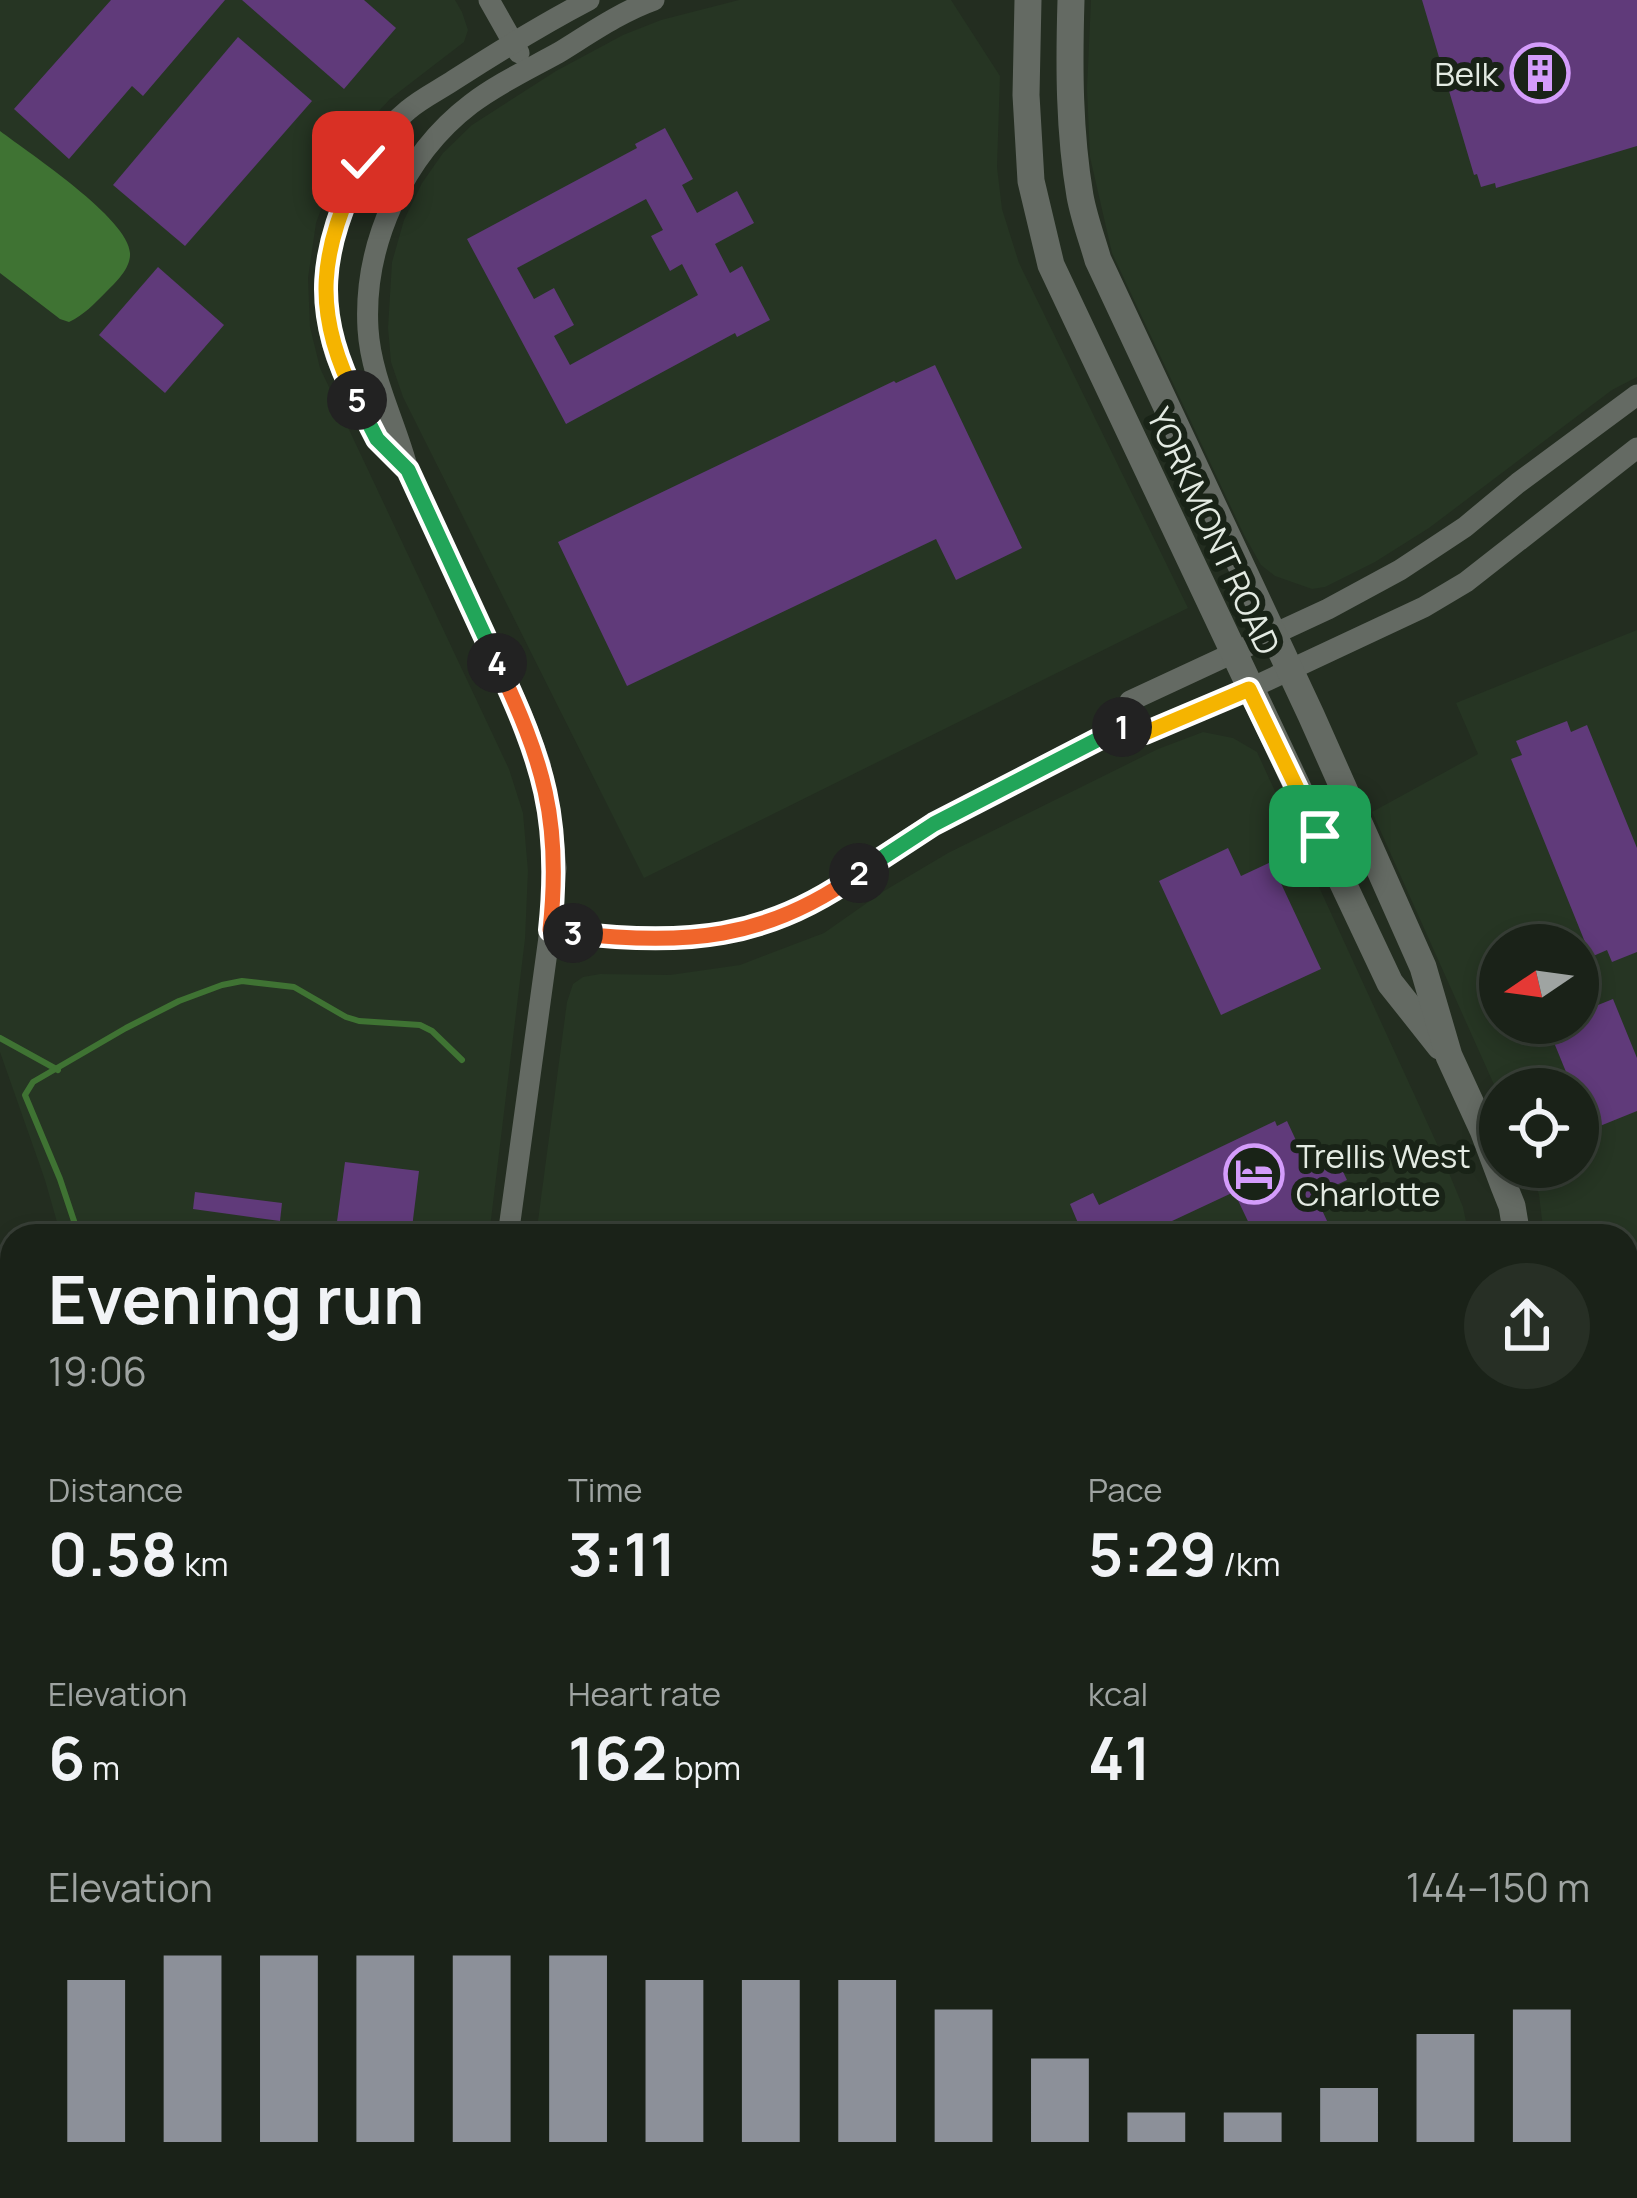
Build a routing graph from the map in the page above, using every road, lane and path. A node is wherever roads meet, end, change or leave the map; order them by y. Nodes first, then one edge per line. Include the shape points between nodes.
1 (489, 0) edge
2 (590, 0) edge
3 (654, 0) edge
4 (1028, 0) edge
5 (1071, 0) edge
6 (513, 43) junction
7 (528, 70) junction
8 (1637, 395) edge
9 (1637, 448) edge
10 (408, 470) junction
11 (1273, 635) junction
12 (1232, 654) junction
13 (1290, 670) junction
14 (1249, 689) junction
15 (1124, 727) junction
16 (550, 930) junction
17 (1449, 1056) junction
18 (510, 1224) edge
19 (1515, 1224) edge

1 - 6 street
2 - 6 street
3 - 7 street
4 - 12 street, YORKMONT ROAD via 1031,181 1051,265
5 - 11 street, YORKMONT ROAD via 1073,139 1097,260
6 - 7 street
6 - 10 street via 407,110 363,162 336,221 326,287 334,352 377,439
7 - 10 street via 473,102 428,145 380,236 368,331
8 - 11 street via 1400,570
9 - 13 street via 1466,582
10 - 16 street via 540,764 555,853
11 - 12 street
11 - 13 street, YORKMONT ROAD
12 - 14 street, YORKMONT ROAD
12 - 15 street via 1130,701
13 - 14 street
13 - 17 street, YORKMONT ROAD via 1423,967
14 - 15 street via 1145,733
14 - 17 street, YORKMONT ROAD via 1390,983
15 - 16 street via 934,824 812,903 741,930 634,940
16 - 18 street
17 - 19 street, YORKMONT ROAD

